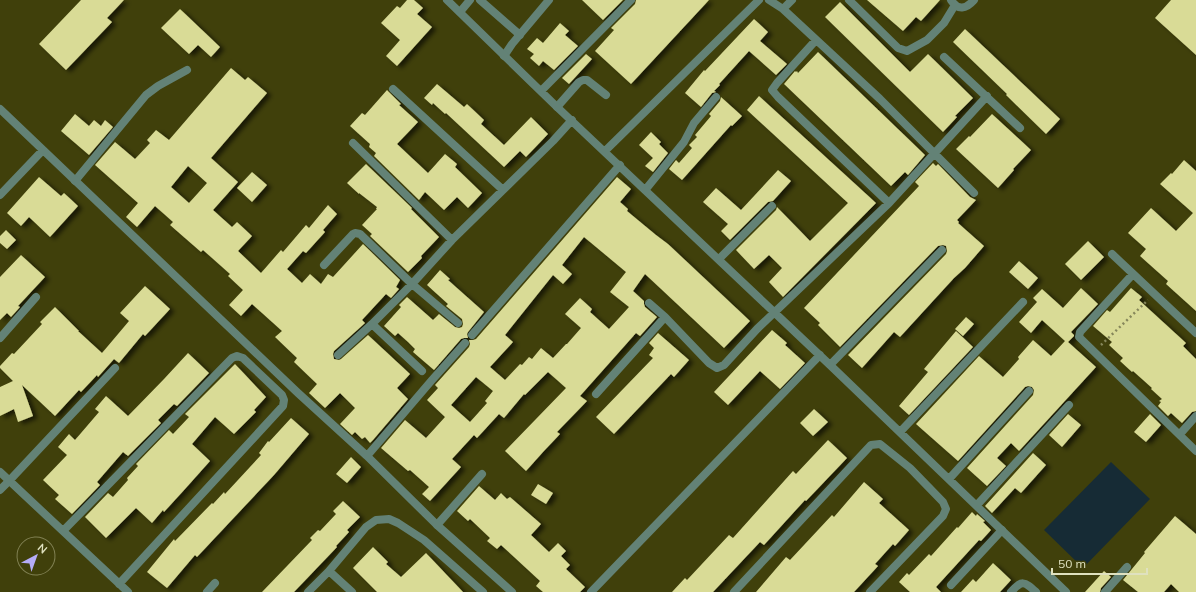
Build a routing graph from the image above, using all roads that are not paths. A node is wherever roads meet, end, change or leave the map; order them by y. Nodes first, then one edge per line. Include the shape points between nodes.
1 (448, 0) edge
2 (470, 0) edge
3 (480, 0) edge
4 (549, 0) edge
5 (632, 0) edge
6 (759, 0) edge
7 (769, 0) edge
8 (792, 0) edge
9 (849, 0) edge
10 (974, 0) edge
11 (953, 3) edge
12 (783, 10) junction
13 (460, 12) junction
14 (520, 35) junction
15 (816, 40) junction
16 (504, 56) junction
17 (944, 57) dead end
18 (187, 70) dead end
19 (393, 89) dead end
20 (541, 91) junction
21 (606, 95) dead end
22 (987, 96) junction
23 (716, 97) dead end
24 (558, 107) junction
25 (0, 108) edge
26 (572, 120) junction
27 (1020, 128) dead end
28 (353, 143) dead end
29 (43, 150) junction
30 (605, 151) junction
31 (934, 153) junction
32 (620, 165) junction
33 (75, 181) junction
34 (646, 189) junction
35 (503, 190) junction
36 (974, 193) dead end
37 (0, 195) edge
38 (889, 203) junction
39 (772, 206) dead end
40 (452, 240) junction
41 (942, 250) dead end
42 (1112, 254) dead end
43 (719, 259) junction
44 (324, 265) dead end
45 (1133, 274) junction
46 (412, 284) junction
47 (36, 296) dead end
48 (1023, 302) dead end
49 (649, 303) dead end
50 (774, 312) junction
51 (665, 317) junction
52 (458, 323) dead end
53 (372, 324) junction
54 (1196, 333) edge
55 (472, 335) dead end
56 (0, 338) edge
57 (465, 343) dead end
58 (338, 355) dead end
59 (820, 355) junction
60 (830, 365) junction
61 (115, 368) dead end
62 (422, 371) dead end
63 (1030, 391) dead end
64 (596, 394) dead end
65 (1069, 405) dead end
66 (1196, 416) edge
67 (900, 432) junction
68 (1180, 434) junction
69 (1196, 451) edge
70 (367, 456) junction
71 (0, 472) edge
72 (482, 474) dead end
73 (949, 479) junction
74 (9, 481) junction
75 (0, 490) edge
76 (977, 505) junction
77 (437, 525) junction
78 (1002, 530) junction
79 (63, 531) junction
80 (1126, 567) dead end
81 (329, 571) junction
82 (119, 584) junction
83 (215, 584) dead end
84 (951, 585) dead end
85 (128, 592) edge
86 (206, 592) edge
87 (308, 592) edge
88 (352, 592) edge
89 (483, 592) edge
90 (512, 592) edge
91 (591, 592) edge
92 (734, 592) edge
93 (870, 592) edge
94 (1011, 592) edge
95 (1036, 592) edge
96 (1066, 592) edge
97 (1105, 592) edge

1 - 13 street
2 - 13 street
3 - 14 street
4 - 14 street
5 - 20 street
6 - 30 street
7 - 12 street
8 - 12 street
9 - 11 street via 898,48 907,51 927,40 944,23
10 - 11 street via 969,6 962,8
12 - 15 street
13 - 16 street
14 - 16 street
15 - 31 street
15 - 38 street via 772,90
16 - 20 street
17 - 22 street
18 - 33 street via 146,95
19 - 35 street
20 - 24 street
21 - 24 street via 587,80 583,80
22 - 27 street
22 - 31 street
23 - 34 street
24 - 26 street
25 - 29 street
26 - 30 street
26 - 35 street
28 - 40 street
29 - 33 street
29 - 37 street
30 - 32 street
31 - 36 street
31 - 38 street
32 - 34 street
32 - 55 street
33 - 70 street
34 - 43 street
35 - 40 street
38 - 50 street
39 - 43 street
40 - 46 street
41 - 60 street
42 - 45 street
43 - 50 street
44 - 46 street via 353,234 358,233
45 - 54 street
45 - 68 street via 1080,332 1080,339
46 - 52 street
46 - 53 street
47 - 56 street
48 - 67 street
49 - 51 street
50 - 51 street via 724,365 717,368 709,363
50 - 59 street
51 - 64 street
53 - 58 street
53 - 62 street
57 - 70 street
59 - 60 street
59 - 91 street
60 - 67 street
61 - 74 street
63 - 73 street
65 - 76 street
66 - 68 street
67 - 73 street
68 - 69 street
70 - 77 street
71 - 74 street
72 - 77 street
73 - 76 street
74 - 75 street
74 - 79 street
76 - 78 street
77 - 90 street
78 - 84 street
78 - 96 street
79 - 82 street
79 - 82 street via 234,356 242,358 282,395 283,406
80 - 97 street
81 - 87 street
81 - 88 street
81 - 89 street via 366,527 376,520 389,519 424,540
82 - 85 street
83 - 86 street
92 - 93 street via 871,445 880,444 910,468 943,502 946,509 943,516
94 - 95 street via 1022,583

